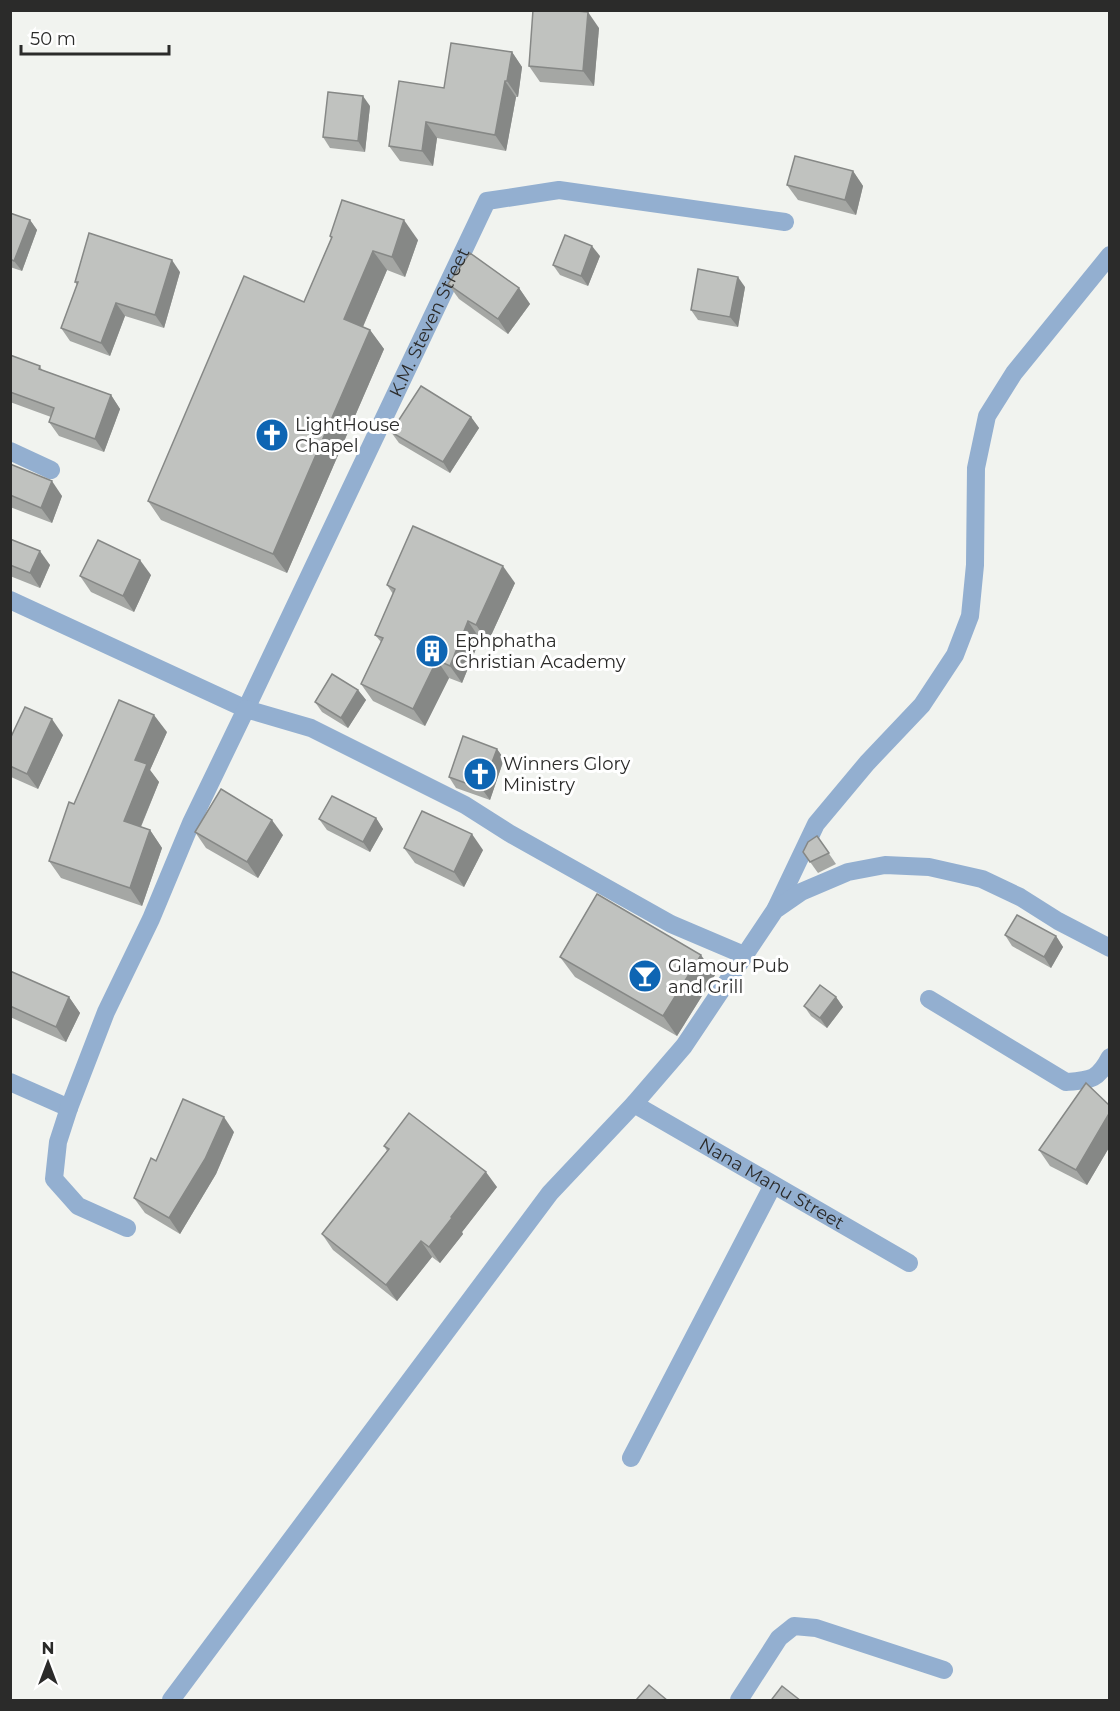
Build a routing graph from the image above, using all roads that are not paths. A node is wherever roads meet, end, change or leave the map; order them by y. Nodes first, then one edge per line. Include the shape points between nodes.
1 (785, 222) dead end
2 (1110, 255) edge
3 (10, 451) edge
4 (51, 470) dead end
5 (10, 600) edge
6 (246, 709) junction
7 (775, 910) junction
8 (1110, 948) edge
9 (744, 955) junction
10 (929, 999) dead end
11 (1110, 1057) edge
12 (10, 1082) edge
13 (634, 1104) junction
14 (69, 1108) junction
15 (773, 1185) junction
16 (127, 1228) dead end
17 (909, 1263) dead end
18 (631, 1458) dead end
19 (944, 1670) dead end
20 (171, 1701) edge
21 (739, 1701) edge

1 - 6 street, K.M. Steven Street via 560,190 487,201
2 - 7 street via 1014,373 987,416 976,468 970,616 955,655 922,705 816,824
3 - 4 street
5 - 6 street
6 - 9 street via 311,728 465,805 670,924
6 - 14 street via 106,1012
7 - 8 street via 801,892 848,872 885,865 929,867 982,879
7 - 9 street
9 - 13 street via 684,1046
10 - 11 street via 1066,1082 1088,1081 1101,1073
12 - 14 street
13 - 15 street, Nana Manu Street
13 - 20 street via 550,1193
14 - 16 street via 58,1142 54,1179 78,1206
15 - 17 street, Nana Manu Street
15 - 18 street
19 - 21 street via 816,1628 794,1626 779,1638

